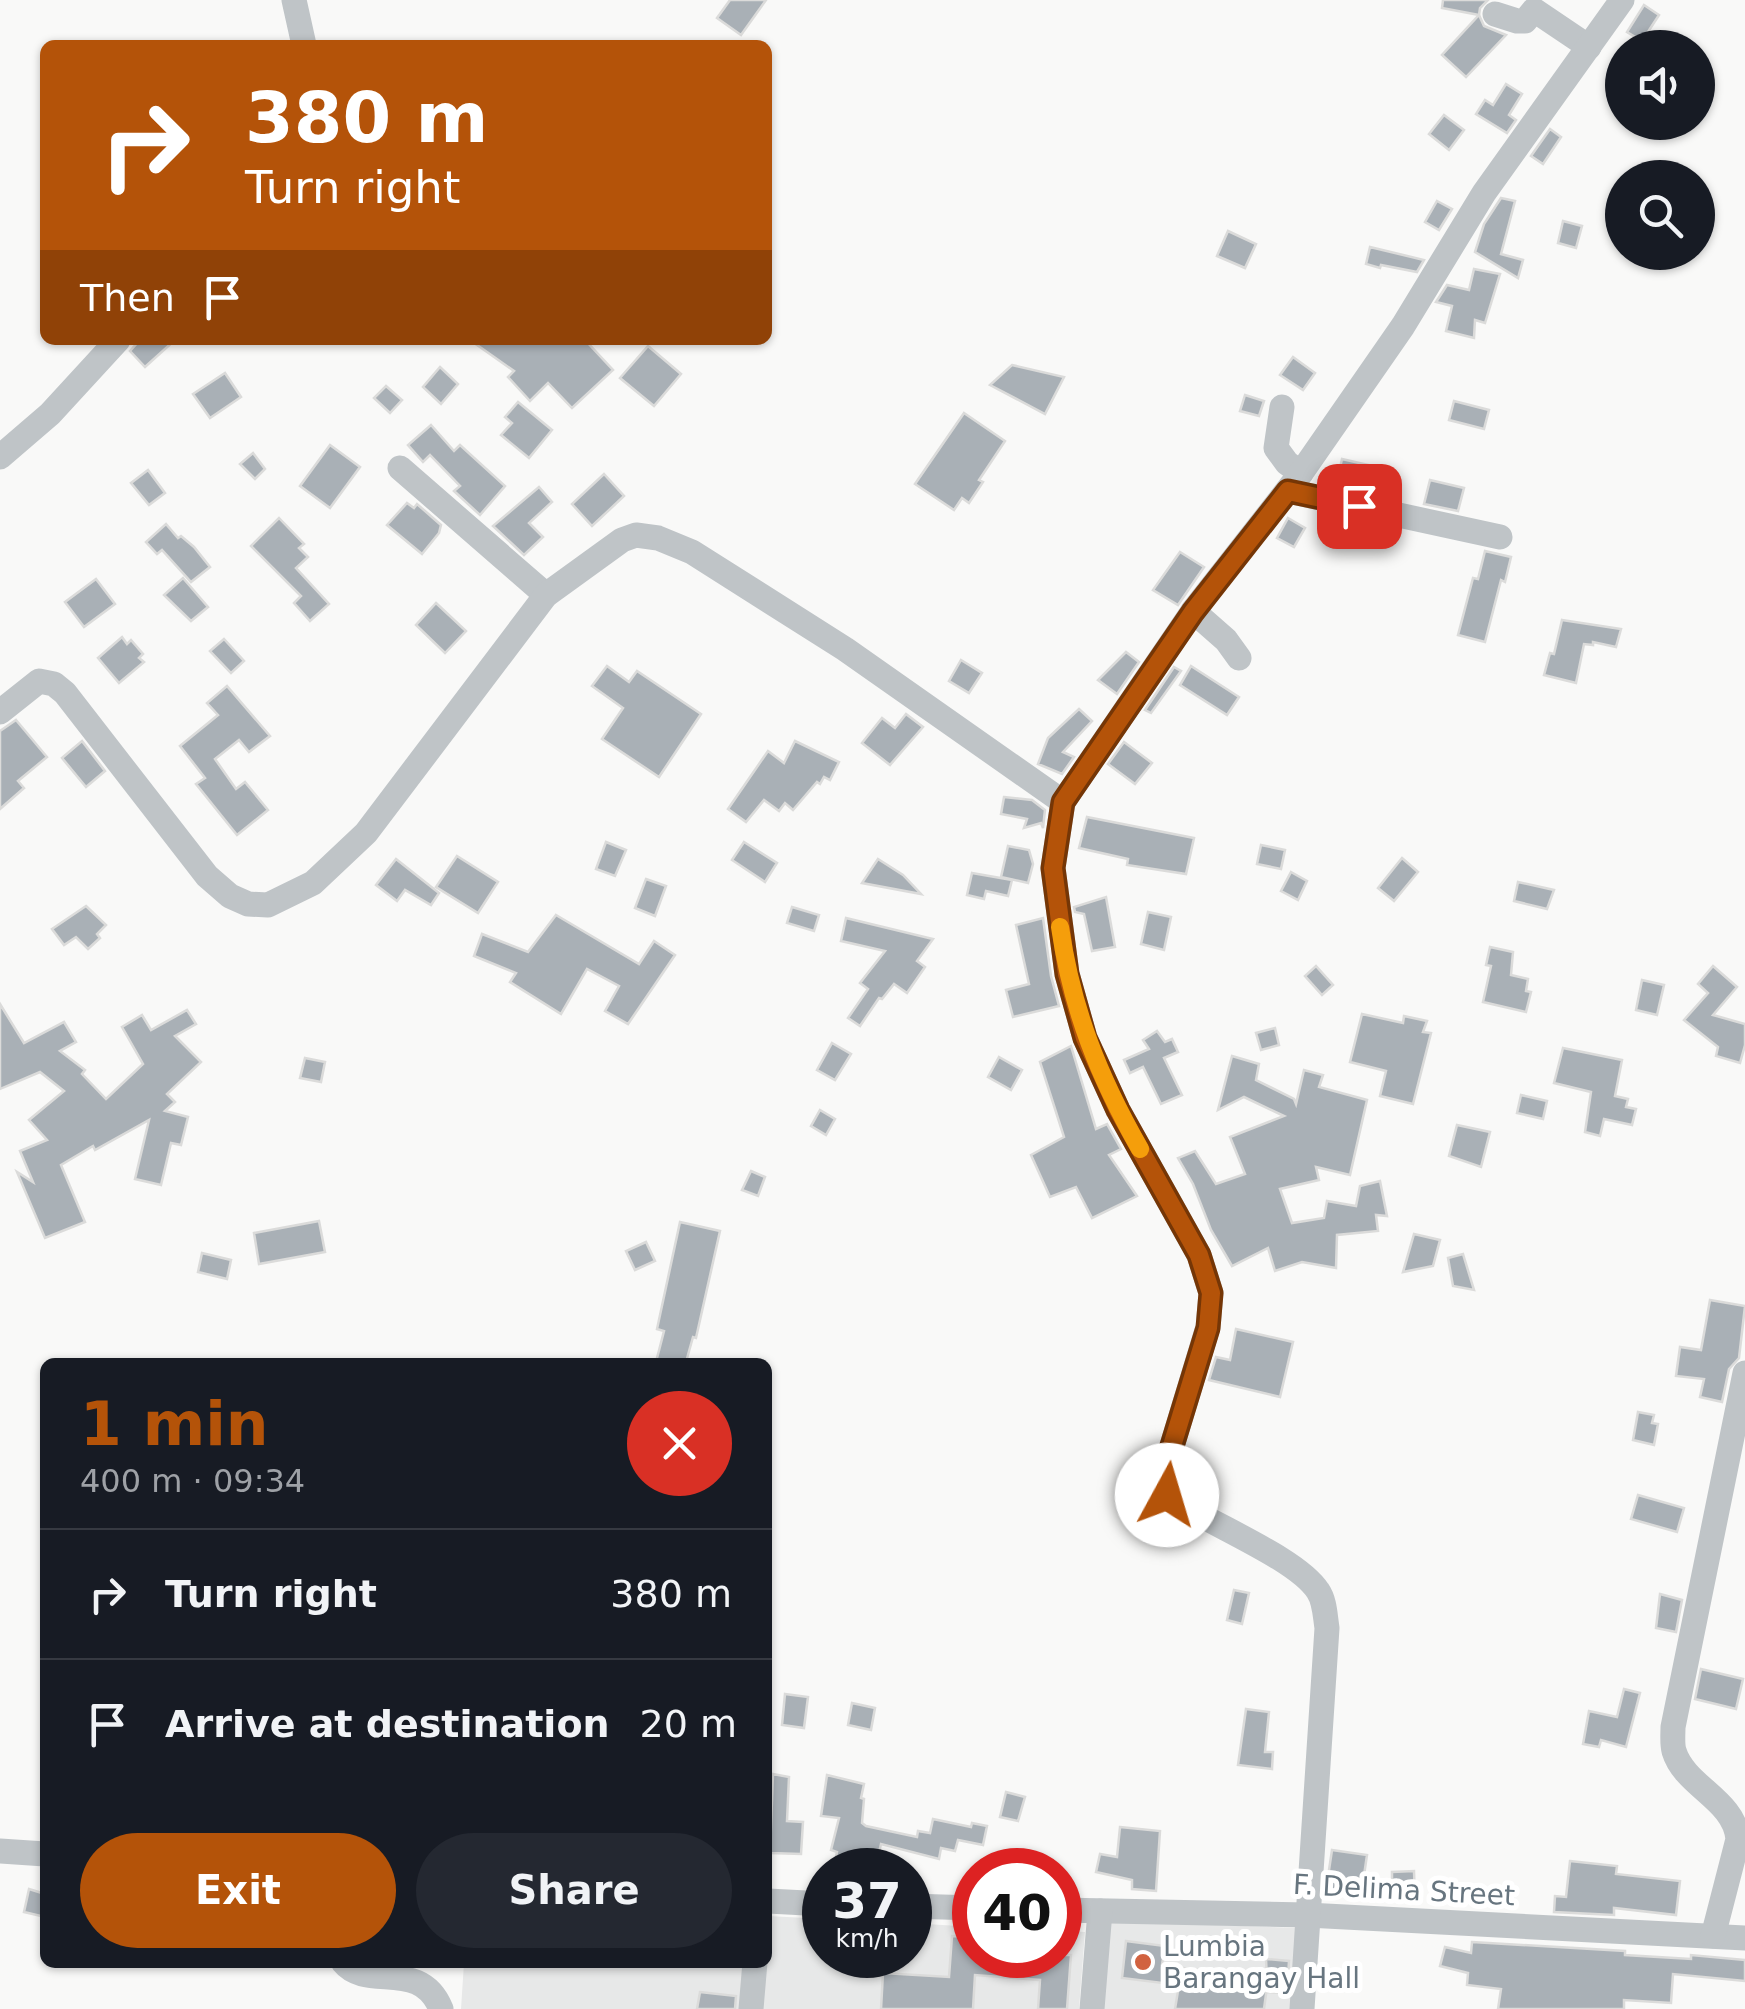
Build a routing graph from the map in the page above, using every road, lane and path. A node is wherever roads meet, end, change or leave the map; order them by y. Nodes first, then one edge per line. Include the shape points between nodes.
1 (294, 0) edge
2 (1622, 0) edge
3 (1496, 14) dead end
4 (303, 40) edge
5 (1588, 47) junction
6 (113, 345) edge
7 (1282, 407) dead end
8 (0, 458) edge
9 (400, 468) dead end
10 (1295, 482) junction
11 (1500, 537) dead end
12 (546, 595) junction
13 (1193, 612) junction
14 (1239, 658) dead end
15 (0, 712) edge
16 (1063, 802) junction
17 (1745, 1372) edge
18 (0, 1851) edge
19 (40, 1854) edge
20 (772, 1901) edge
21 (802, 1903) edge
22 (1082, 1911) edge
23 (1100, 1911) junction
24 (1308, 1915) junction
25 (1713, 1936) junction
26 (1745, 1938) edge
27 (349, 1968) edge
28 (754, 1968) edge
29 (441, 2009) edge
30 (751, 2009) edge
31 (1092, 2009) edge
32 (1302, 2009) edge

1 - 4 street
2 - 5 street
3 - 5 street via 1516,21 1534,10
5 - 10 street
6 - 8 street
7 - 10 street via 1276,448
9 - 12 street
10 - 11 street
10 - 13 street
12 - 15 street via 366,834 312,882 268,905 230,896 207,876 54,684 39,681
12 - 16 street via 622,540 658,538 692,552 844,649
13 - 14 street
13 - 16 street
16 - 24 street via 1053,868 1067,974 1085,1038 1199,1255 1211,1293 1208,1328 1168,1459 1167,1495 1294,1568 1321,1594 1327,1628
17 - 25 street via 1672,1727 1684,1767 1736,1827
18 - 19 street
20 - 21 street
22 - 23 street, F. Delima Street
23 - 24 street, F. Delima Street
23 - 31 street
24 - 25 street, F. Delima Street
24 - 32 street
25 - 26 street, F. Delima Street
27 - 29 street via 413,1979
28 - 30 street

